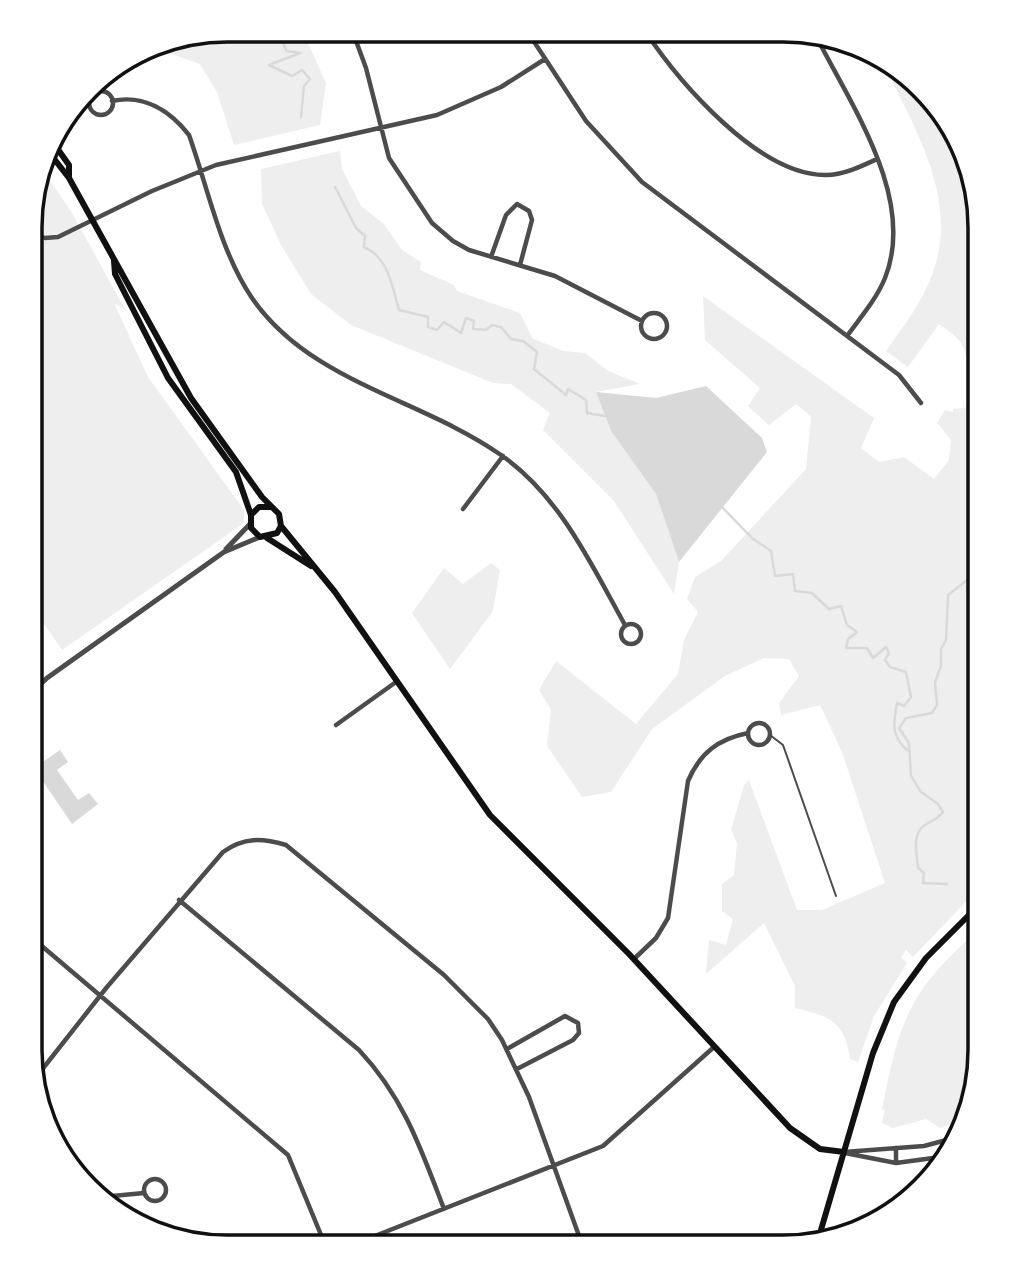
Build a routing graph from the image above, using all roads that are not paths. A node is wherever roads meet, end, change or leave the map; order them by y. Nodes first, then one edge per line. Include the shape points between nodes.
1 (356, 42) edge
2 (534, 42) edge
3 (653, 42) edge
4 (821, 46) edge
5 (545, 59) junction
6 (102, 91) edge
7 (113, 102) junction
8 (90, 103) edge
9 (382, 129) junction
10 (59, 150) edge
11 (877, 159) junction
12 (55, 160) edge
13 (201, 170) junction
14 (69, 178) junction
15 (93, 220) junction
16 (42, 237) edge
17 (491, 257) junction
18 (114, 261) junction
19 (520, 265) junction
20 (642, 321) junction
21 (847, 336) junction
22 (920, 403) dead end
23 (503, 456) junction
24 (270, 507) junction
25 (463, 509) dead end
26 (251, 515) junction
27 (250, 524) junction
28 (281, 526) junction
29 (263, 537) junction
30 (224, 552) junction
31 (316, 569) junction
32 (625, 625) junction
33 (396, 682) junction
34 (42, 683) edge
35 (336, 725) dead end
36 (748, 733) junction
37 (770, 735) junction
38 (836, 896) dead end
39 (179, 900) junction
40 (968, 916) edge
41 (42, 946) edge
42 (634, 959) junction
43 (100, 995) junction
44 (714, 1047) junction
45 (507, 1049) junction
46 (43, 1068) edge
47 (517, 1069) junction
48 (944, 1141) edge
49 (896, 1148) junction
50 (844, 1152) junction
51 (931, 1161) edge
52 (896, 1163) junction
53 (556, 1166) junction
54 (144, 1193) junction
55 (113, 1196) edge
56 (444, 1209) junction
57 (821, 1231) edge
58 (321, 1235) edge
59 (378, 1235) edge
60 (579, 1235) edge

1 - 9 street
2 - 5 street
3 - 11 street via 691,93 776,162 804,173 826,175
4 - 11 street
5 - 9 street via 466,105
5 - 21 street via 586,121 642,182
6 - 7 street
7 - 8 street via 109,112 101,115 94,113
7 - 13 street via 138,100 166,111 189,135
9 - 13 street
9 - 17 street via 389,158 432,223 453,242
10 - 14 main road via 69,165
11 - 21 street via 893,208 891,260 877,295
12 - 14 main road
13 - 15 street
13 - 23 street via 239,274 252,298 283,334 327,367 457,426
14 - 15 main road
15 - 16 street via 58,237
15 - 18 main road
17 - 19 street
17 - 19 street via 506,215 517,204 529,211 532,220
18 - 24 main road via 191,398
18 - 26 main road via 115,274 168,378 236,472
19 - 20 street via 555,276
20 - 20 street via 648,314 658,313 666,321 666,331 658,339 649,338 642,331
21 - 22 street via 899,375
23 - 25 street
23 - 32 street via 561,516
24 - 26 main road via 259,507
24 - 28 main road via 279,514
26 - 27 main road
27 - 29 main road
27 - 30 street
28 - 29 main road
28 - 31 main road
29 - 30 street
29 - 31 main road
30 - 34 street
31 - 33 main road
32 - 32 street via 623,640 636,643 642,634 639,627
33 - 35 street
33 - 42 main road via 490,815
36 - 37 street via 761,723
36 - 37 street via 757,745
36 - 42 street via 715,744 695,765 688,781 668,918 656,938
37 - 38 lane via 786,752
39 - 43 street
39 - 45 street via 233,845 267,839 286,845 444,975 488,1019
39 - 56 street via 359,1050 383,1076 408,1118
40 - 50 main road via 926,958 894,1002
41 - 43 street
42 - 44 main road
43 - 46 street
43 - 58 street via 288,1155
44 - 50 main road via 794,1132 820,1149
44 - 53 street via 613,1139
45 - 47 street
45 - 47 street via 565,1016 580,1028 573,1040
47 - 53 street
48 - 49 street
49 - 50 street
49 - 52 street
50 - 52 street
50 - 57 main road
51 - 52 street
53 - 56 street
53 - 60 street
54 - 54 street via 151,1201 159,1201 166,1187 151,1179
54 - 55 street
56 - 59 street

